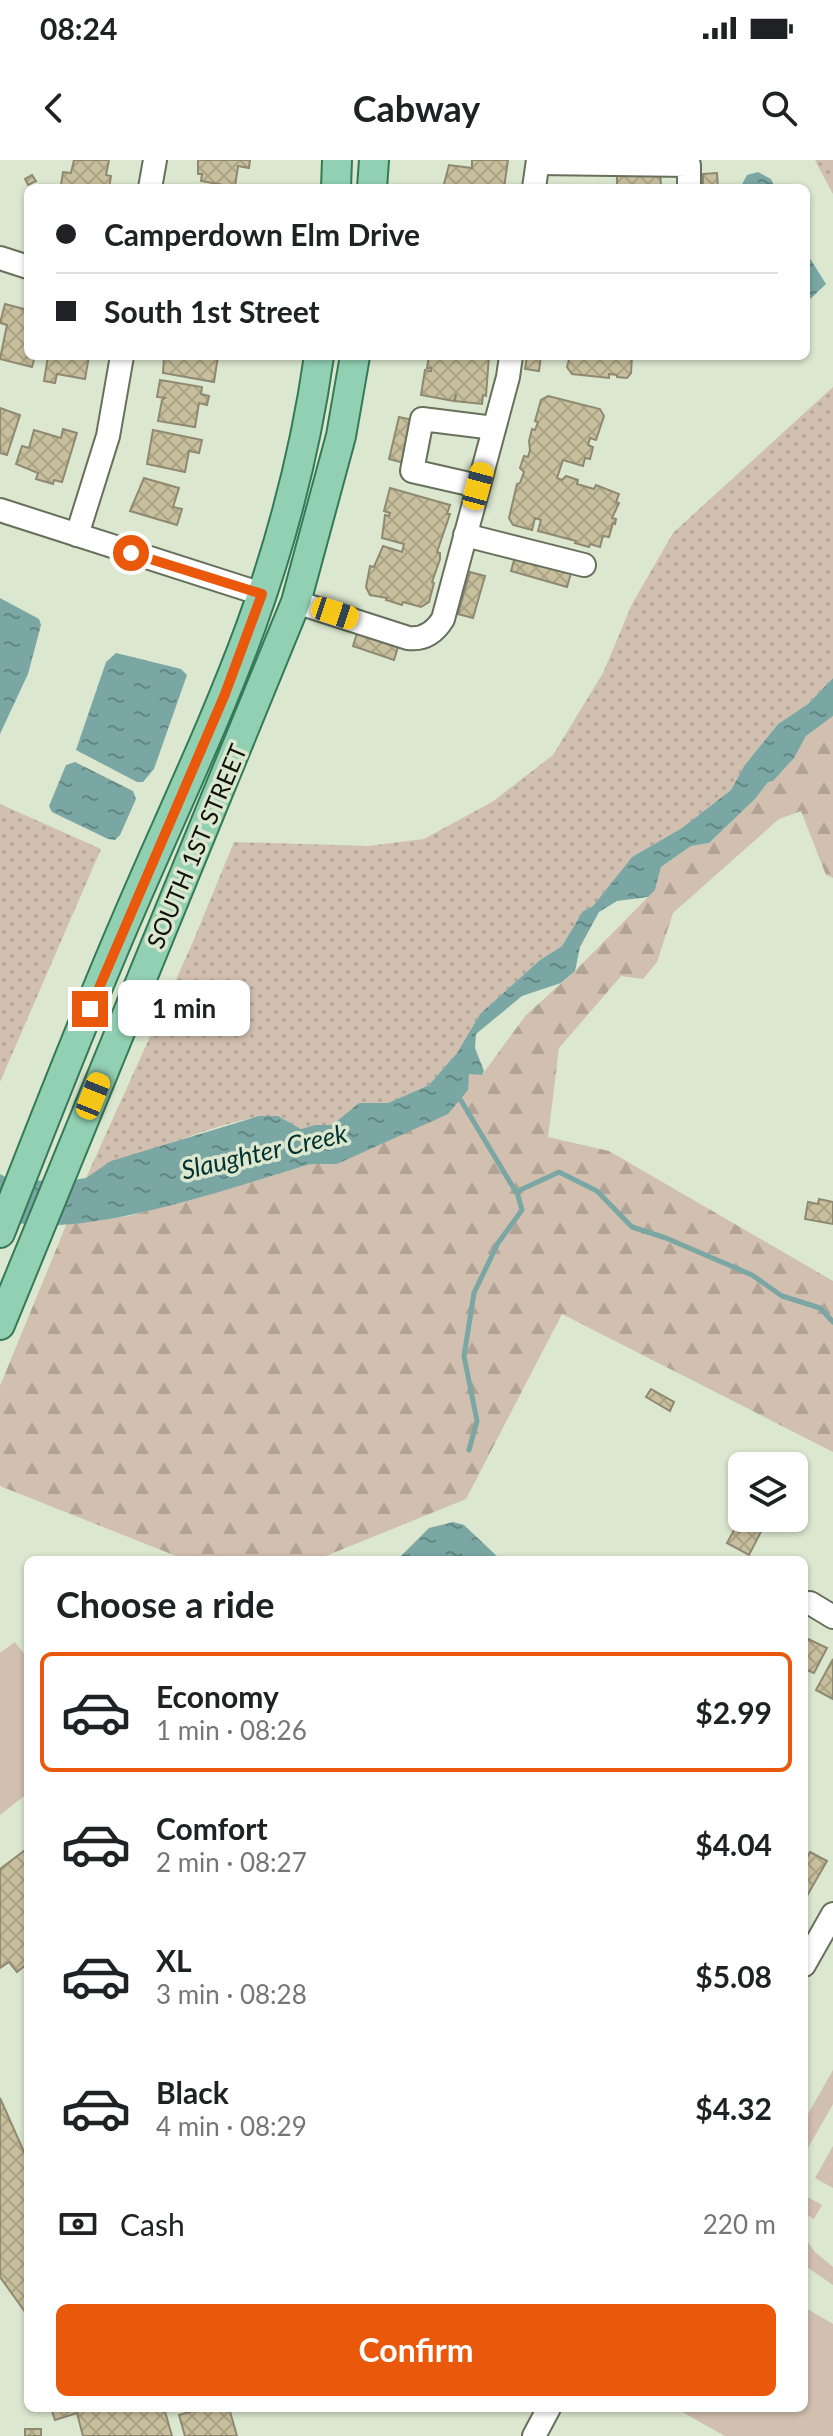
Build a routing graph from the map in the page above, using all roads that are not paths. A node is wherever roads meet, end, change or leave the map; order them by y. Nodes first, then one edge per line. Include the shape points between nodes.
1 (155, 160) edge
2 (337, 160) edge
3 (374, 160) edge
4 (595, 161) edge
5 (538, 162) edge
6 (151, 184) edge
7 (336, 184) edge
8 (372, 184) edge
9 (535, 184) edge
10 (689, 184) edge
11 (0, 258) edge
12 (24, 266) edge
13 (121, 360) edge
14 (318, 360) edge
15 (354, 360) edge
16 (510, 360) edge
17 (494, 428) junction
18 (478, 486) junction
19 (0, 510) edge
20 (77, 535) junction
21 (465, 535) junction
22 (584, 565) dead end
23 (262, 594) junction
24 (296, 602) junction
25 (0, 1233) edge
26 (0, 1325) edge
27 (810, 1603) dead end
28 (833, 1617) edge
29 (833, 1914) edge
30 (808, 1958) edge
31 (547, 2412) edge
32 (534, 2436) edge

1 - 6 street
2 - 7 main road
3 - 8 main road
4 - 5 street
4 - 10 street via 689,165
5 - 9 street
11 - 12 street
13 - 20 street via 108,436
14 - 23 main road, SOUTH 1ST STREET via 303,446
15 - 24 main road, SOUTH 1ST STREET via 341,436
16 - 17 street
17 - 18 street
17 - 18 street via 422,419 412,471
18 - 21 street
19 - 20 street
20 - 23 street
21 - 22 street
21 - 24 street via 443,619 418,639
23 - 24 main road
23 - 25 main road, SOUTH 1ST STREET
24 - 26 main road, SOUTH 1ST STREET
27 - 28 street
29 - 30 street
31 - 32 street

